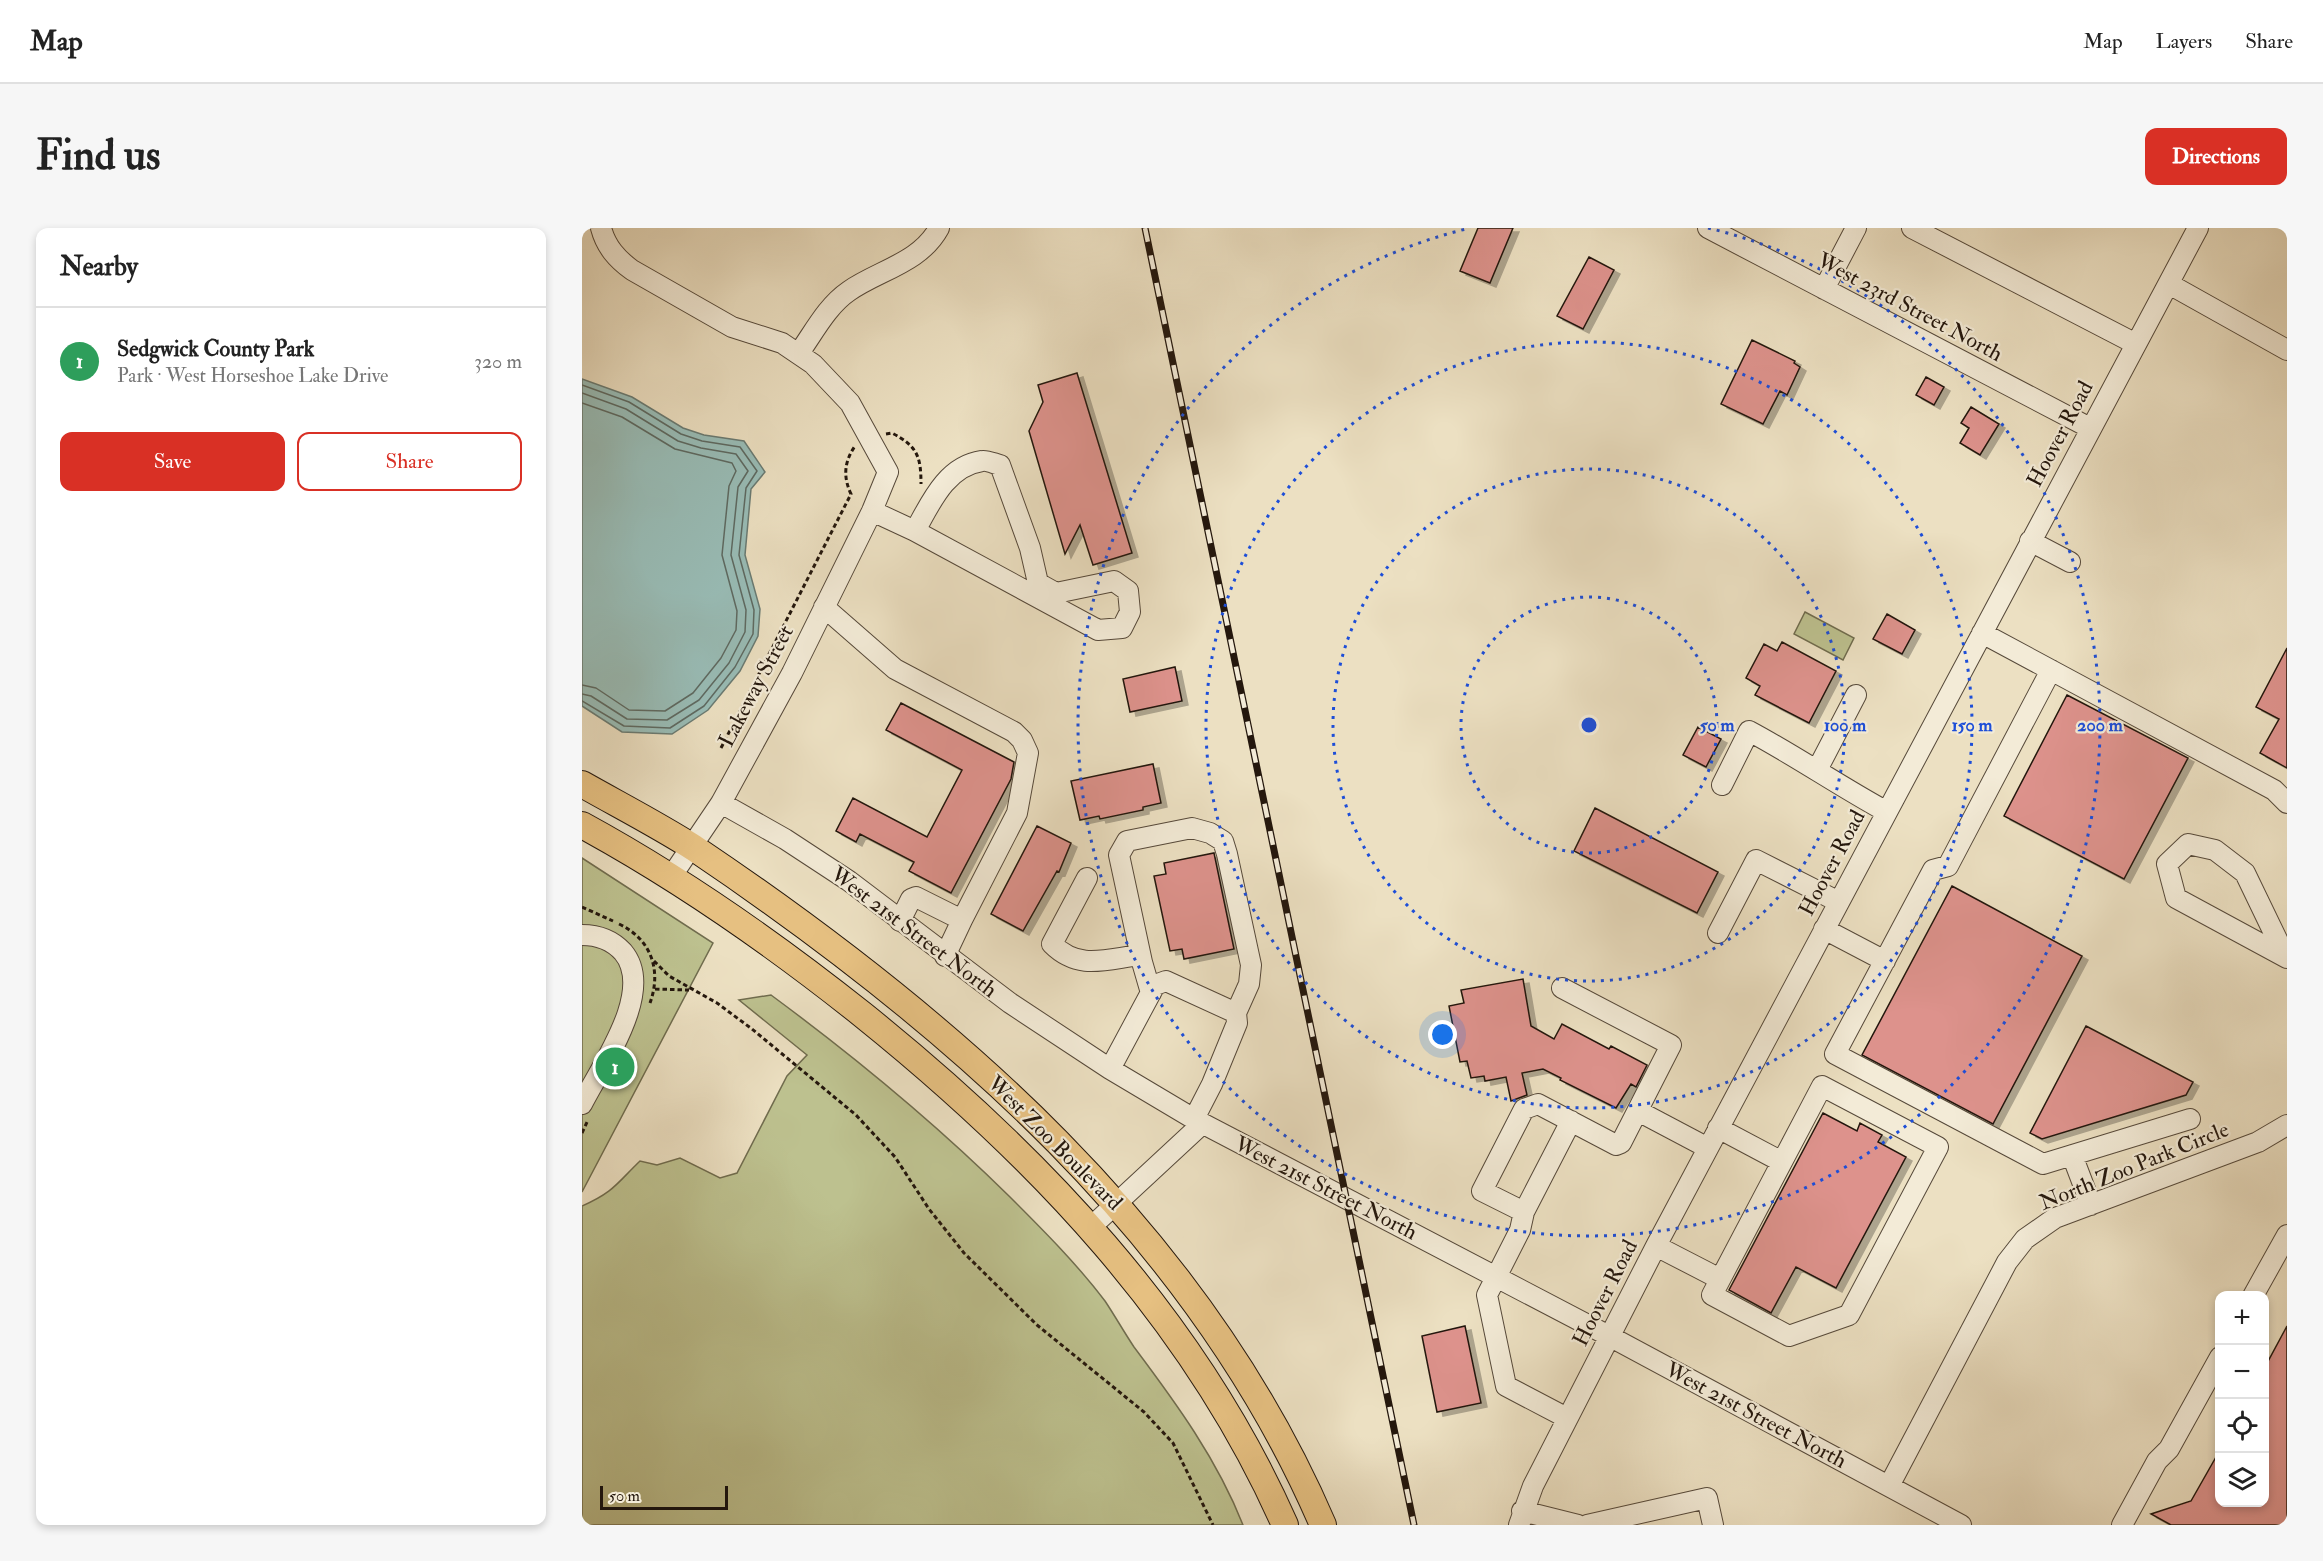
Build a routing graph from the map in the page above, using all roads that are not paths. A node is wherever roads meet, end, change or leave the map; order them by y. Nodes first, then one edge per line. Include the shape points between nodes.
1 (601, 228) edge
2 (939, 228) edge
3 (1708, 228) edge
4 (1856, 228) edge
5 (1912, 228) edge
6 (2198, 228) edge
7 (1934, 233) edge
8 (2169, 284) junction
9 (1824, 289) junction
10 (2136, 344) junction
11 (2287, 350) edge
12 (799, 353) junction
13 (2091, 428) junction
14 (872, 511) junction
15 (915, 531) junction
16 (2030, 541) junction
17 (2070, 562) dead end
18 (824, 608) junction
19 (1982, 633) junction
20 (2051, 670) junction
21 (1856, 695) dead end
22 (1817, 770) junction
23 (582, 784) edge
24 (1722, 785) dead end
25 (721, 803) junction
26 (2287, 803) edge
27 (1887, 812) junction
28 (582, 825) edge
29 (692, 847) junction
30 (671, 877) junction
31 (1087, 878) dead end
32 (1839, 902) junction
33 (900, 921) junction
34 (962, 921) junction
35 (1824, 929) junction
36 (1718, 933) dead end
37 (582, 935) edge
38 (1140, 955) junction
39 (945, 956) junction
40 (2286, 957) edge
41 (1885, 961) junction
42 (1562, 988) dead end
43 (1151, 993) junction
44 (1236, 1013) junction
45 (1110, 1069) junction
46 (582, 1104) edge
47 (1638, 1111) junction
48 (2190, 1119) dead end
49 (1571, 1121) junction
50 (1198, 1122) junction
51 (2287, 1125) edge
52 (1718, 1128) junction
53 (1708, 1148) junction
54 (2072, 1155) junction
55 (1782, 1162) junction
56 (1118, 1203) junction
57 (2091, 1205) junction
58 (1524, 1212) junction
59 (1091, 1227) junction
60 (2287, 1235) edge
61 (1656, 1246) junction
62 (1496, 1276) junction
63 (1720, 1280) junction
64 (2256, 1291) edge
65 (1609, 1336) junction
66 (2215, 1366) edge
67 (1567, 1418) junction
68 (1889, 1486) junction
69 (1521, 1518) edge
70 (2128, 1523) edge
71 (1285, 1525) edge
72 (1323, 1525) edge
73 (1578, 1525) edge
74 (1587, 1525) edge
75 (1713, 1525) edge
76 (1962, 1525) edge

1 - 12 street via 619,260 632,270 732,327 782,343
2 - 12 street via 906,262 834,303
3 - 9 street, West 23rd Street North
4 - 9 street
5 - 7 street
6 - 8 street, Hoover Road
7 - 10 street
8 - 10 street, Hoover Road
8 - 11 street
9 - 13 street, West 23rd Street North
10 - 13 street, Hoover Road
12 - 14 street, Lakeway Street via 850,403 888,472
13 - 16 street, Hoover Road
14 - 15 street
14 - 18 street, Lakeway Street
15 - 15 street via 1098,630 1122,628 1130,612 1128,591 1114,581 1056,593 1038,583 1030,548 1000,465 983,460 940,485
16 - 17 street
16 - 19 street, Hoover Road
18 - 25 street, Lakeway Street
18 - 34 street via 895,669 1014,732 1028,753 1017,813
19 - 20 street
19 - 27 street, Hoover Road
20 - 26 street via 2274,790
20 - 41 street via 1948,866 1933,870
21 - 22 street
22 - 24 street via 1749,731
22 - 27 street
23 - 29 main road
25 - 29 street, Lakeway Street
25 - 33 street, West 21st Street North via 849,881
27 - 32 street, Hoover Road
28 - 30 main road
29 - 30 street, Lakeway Street
29 - 56 main road, West Zoo Boulevard via 825,941 936,1029 1039,1122
30 - 59 main road, West Zoo Boulevard via 827,986 905,1049 990,1124
31 - 38 street via 1052,944 1074,960 1084,962
32 - 35 street, Hoover Road
32 - 36 street via 1756,860
33 - 34 street via 911,899 916,897
33 - 39 street, West 21st Street North
34 - 39 street
35 - 41 street
35 - 52 street, Hoover Road
37 - 46 street via 606,939 619,948 632,967 635,982 631,1006
38 - 43 street
38 - 44 street via 1119,855 1121,848 1127,841 1192,828 1210,833 1223,841 1251,965 1249,984
39 - 45 street, West 21st Street North
40 - 40 street via 2175,898 2167,864 2188,844 2215,850 2244,873
41 - 54 street via 1835,1054 2043,1164
42 - 47 street via 1671,1046
43 - 44 street via 1155,985 1167,981
43 - 45 street
44 - 50 street via 1237,1023
45 - 50 street, West 21st Street North
47 - 49 street via 1621,1143 1616,1145
47 - 53 street
48 - 54 street
49 - 58 street
49 - 58 street via 1538,1104 1524,1109 1482,1191
50 - 56 street
50 - 62 street, West 21st Street North
51 - 57 street, North Zoo Park Circle via 2258,1142
52 - 53 street, Hoover Road
52 - 55 street
53 - 61 street, Hoover Road
54 - 57 street
55 - 63 street
55 - 63 street via 1822,1086 1938,1147 1849,1315 1789,1336 1712,1294
56 - 59 street
56 - 72 main road, West Zoo Boulevard via 1181,1282 1232,1358 1275,1426
57 - 68 street, North Zoo Park Circle via 2055,1218 2025,1239 2007,1262
58 - 62 street via 1520,1230
59 - 71 main road, West Zoo Boulevard via 1204,1377
60 - 64 street
61 - 63 street
61 - 65 street, Hoover Road
62 - 65 street, West 21st Street North
62 - 67 street via 1487,1294 1506,1386
65 - 67 street, Hoover Road
65 - 68 street, West 21st Street North
66 - 70 street via 2169,1449 2157,1461
67 - 69 street, Hoover Road
68 - 76 street, West 21st Street North
69 - 73 street
74 - 75 street via 1707,1498

